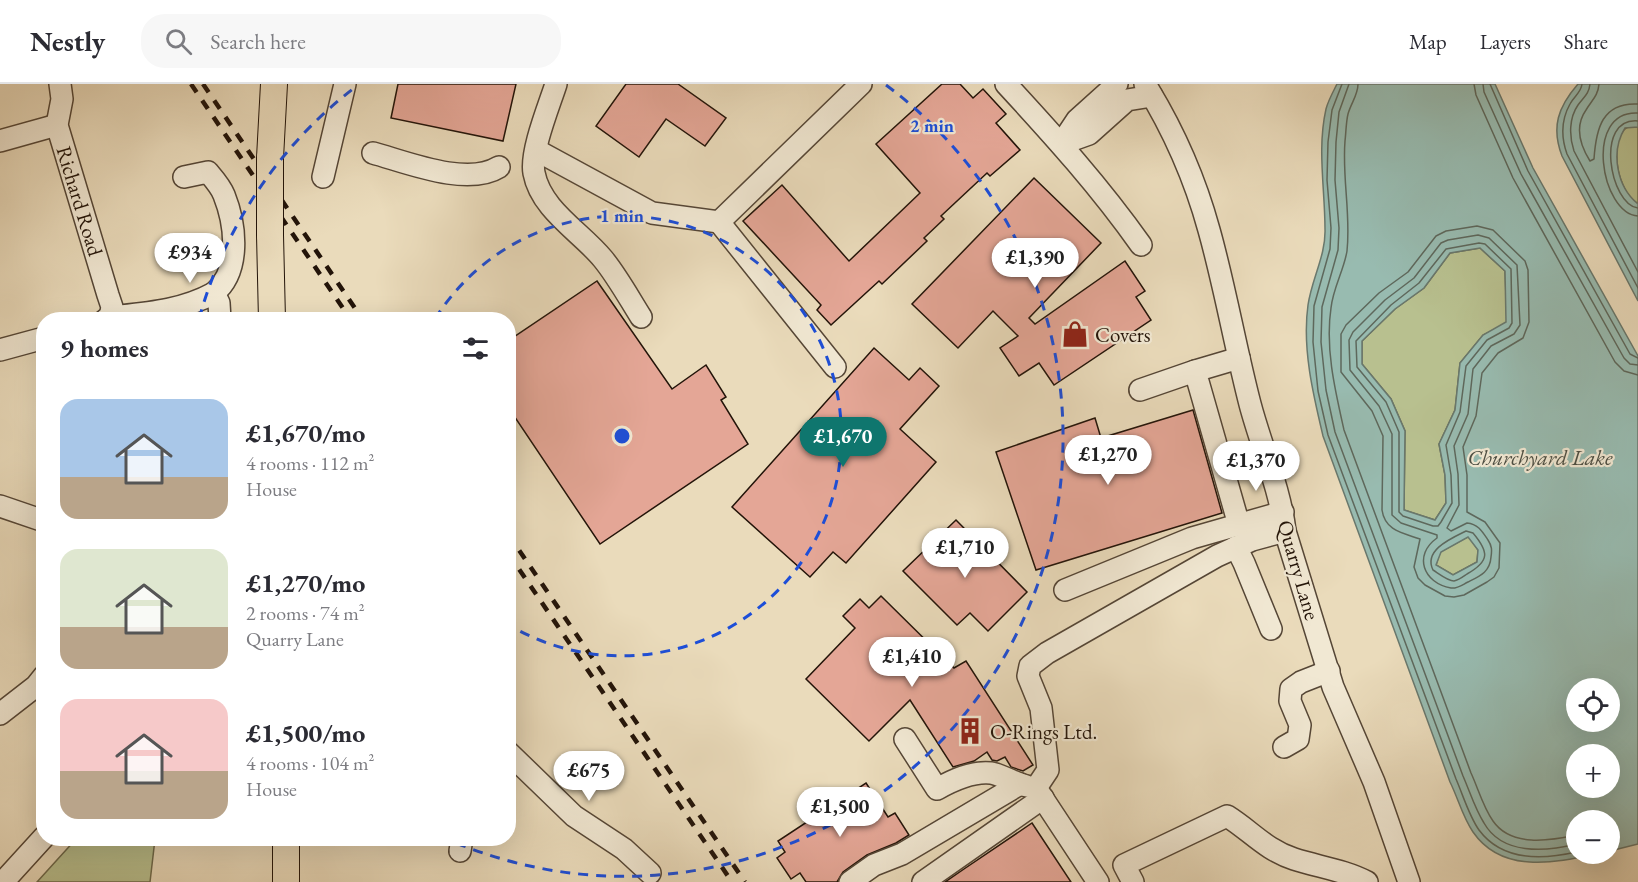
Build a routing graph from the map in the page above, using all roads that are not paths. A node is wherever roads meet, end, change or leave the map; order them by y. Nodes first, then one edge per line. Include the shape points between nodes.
1 (60, 84) edge
2 (274, 84) edge
3 (345, 84) edge
4 (556, 84) edge
5 (861, 84) edge
6 (1006, 84) edge
7 (1117, 84) edge
8 (1148, 90) edge
9 (57, 125) junction
10 (0, 141) edge
11 (1061, 144) junction
12 (536, 150) junction
13 (373, 153) dead end
14 (499, 167) dead end
15 (184, 177) dead end
16 (323, 177) dead end
17 (719, 222) junction
18 (1141, 245) dead end
19 (214, 293) junction
20 (109, 312) edge
21 (157, 312) edge
22 (220, 312) edge
23 (272, 312) edge
24 (641, 317) dead end
25 (36, 340) edge
26 (0, 350) edge
27 (1239, 358) junction
28 (835, 367) dead end
29 (1195, 371) junction
30 (1140, 390) dead end
31 (0, 506) edge
32 (36, 518) edge
33 (1284, 522) junction
34 (1239, 525) junction
35 (1236, 547) junction
36 (1065, 590) dead end
37 (1271, 629) dead end
38 (1329, 671) junction
39 (36, 686) edge
40 (0, 714) edge
41 (905, 739) dead end
42 (1284, 747) dead end
43 (516, 760) edge
44 (1033, 790) junction
45 (36, 844) edge
46 (286, 846) edge
47 (5, 871) edge
48 (650, 873) dead end
49 (286, 882) edge
50 (850, 882) edge
51 (923, 882) edge
52 (1098, 882) edge
53 (1133, 882) edge
54 (1367, 882) edge
55 (1409, 882) edge

1 - 9 street, Richard Road via 62,99
2 - 23 main road, bridge via 270,158
3 - 16 street
4 - 12 street
5 - 17 street
6 - 11 street
7 - 11 street via 1077,120
8 - 11 street via 1127,100 1089,134
8 - 27 street, Quarry Lane via 1185,161 1209,228
9 - 10 street
9 - 20 street, Richard Road via 108,295
11 - 18 street
12 - 17 street via 652,213
12 - 24 street via 534,172 550,206 603,259
13 - 14 street via 451,174 489,174
15 - 19 street via 208,172 228,207 232,266 226,281
17 - 28 street
19 - 21 street via 180,308
19 - 22 street
25 - 26 street
27 - 29 street
27 - 33 street, Quarry Lane
29 - 30 street
29 - 34 street
31 - 32 street
33 - 34 street
33 - 35 street
33 - 38 street, Quarry Lane
34 - 36 street via 1192,538
35 - 37 street
35 - 44 street via 1030,666 1028,676 1041,708 1048,770
38 - 42 street via 1291,689 1290,701 1300,725 1298,739
38 - 55 street, Quarry Lane
39 - 40 street
41 - 44 street via 937,789 972,774 993,773
43 - 48 street via 574,816 624,849
44 - 50 street via 874,865
44 - 51 street
44 - 52 street
45 - 47 street
46 - 49 main road
53 - 54 street via 1124,865 1227,816 1263,845

